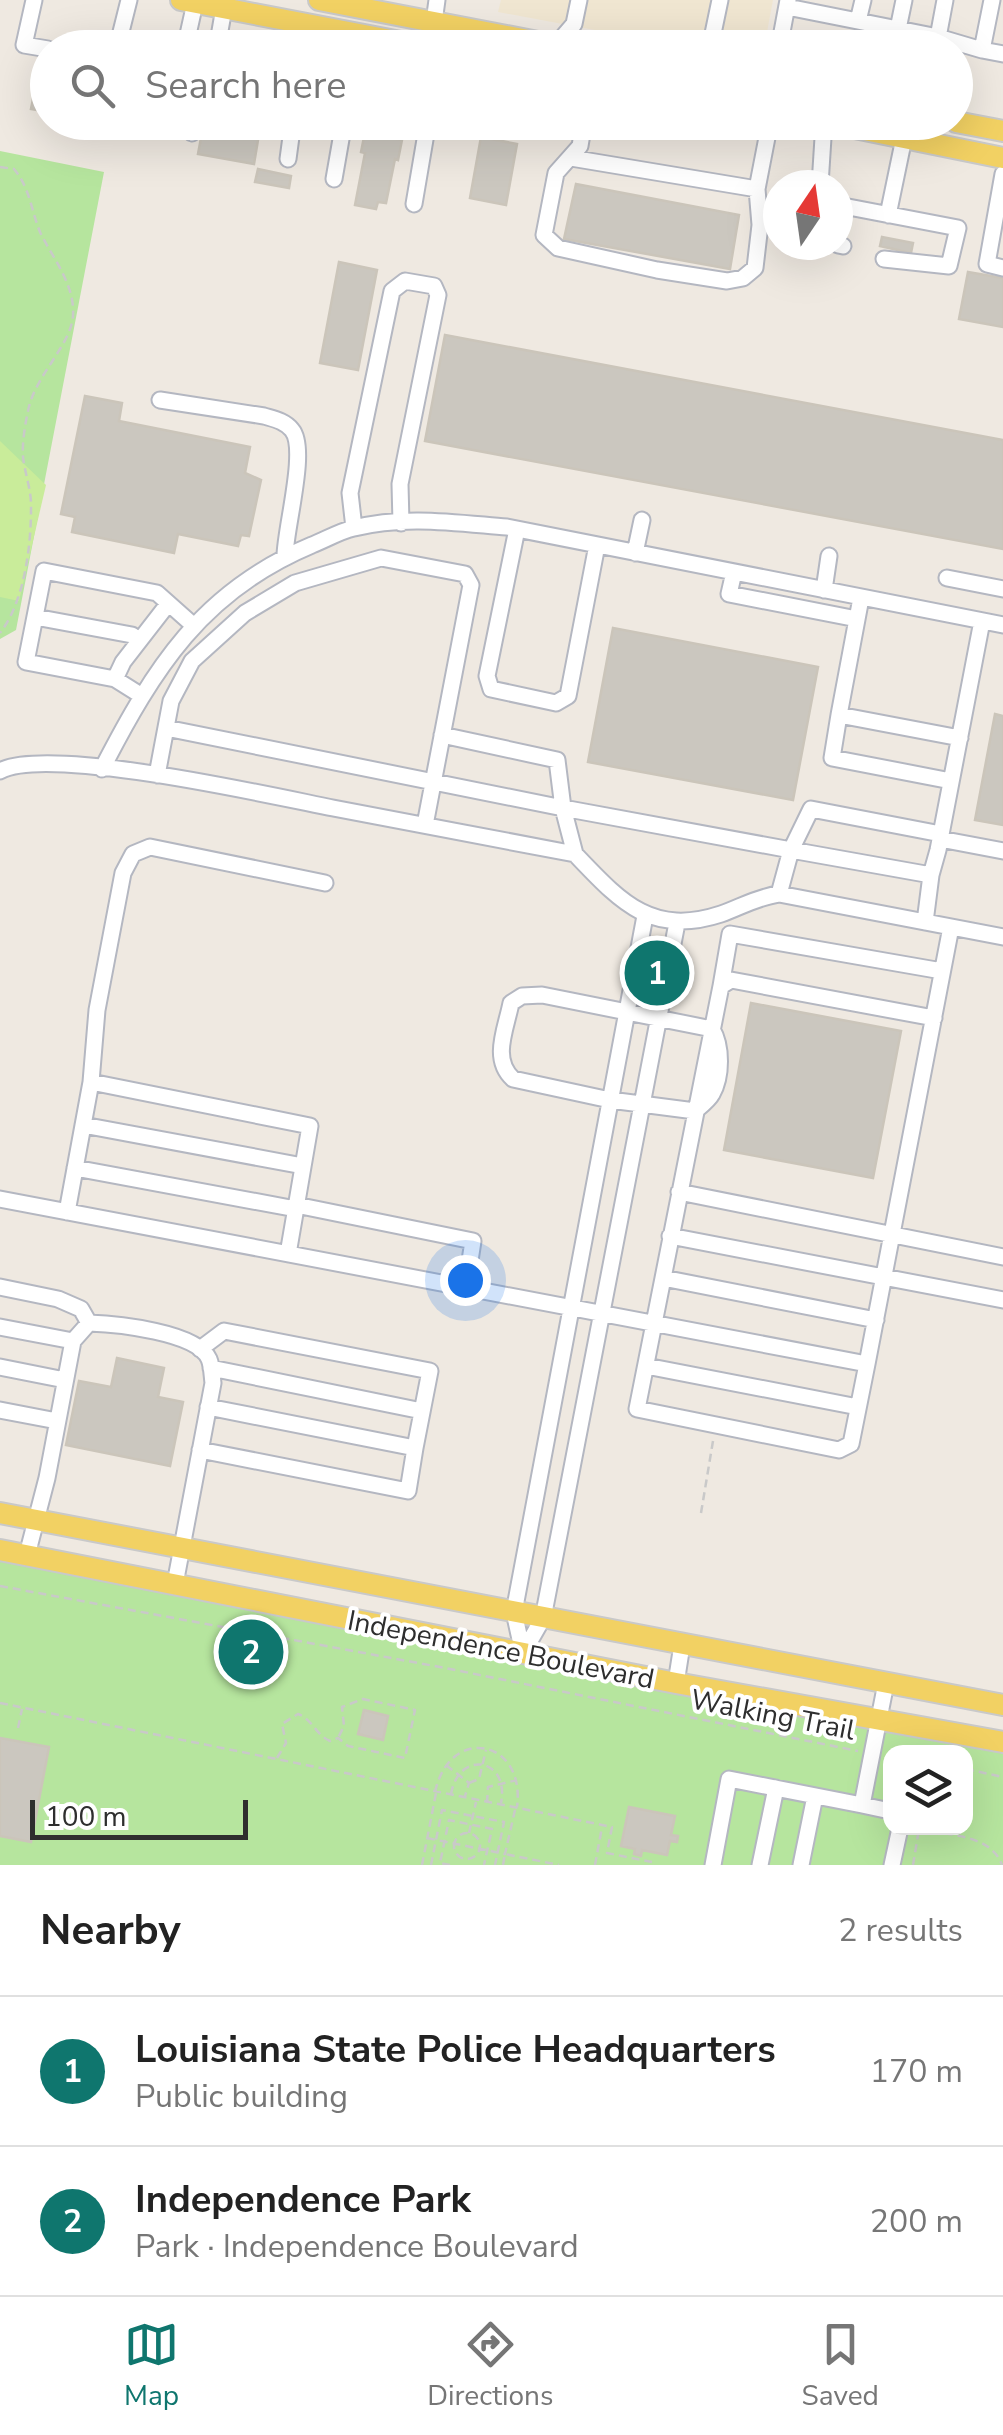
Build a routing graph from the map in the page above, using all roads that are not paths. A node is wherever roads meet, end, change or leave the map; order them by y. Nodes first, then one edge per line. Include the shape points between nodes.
1 (34, 0) edge
2 (129, 0) edge
3 (319, 0) edge
4 (437, 0) edge
5 (579, 0) edge
6 (720, 0) edge
7 (863, 0) edge
8 (904, 0) edge
9 (945, 0) edge
10 (992, 0) edge
11 (188, 1) edge
12 (787, 4) edge
13 (822, 7) edge
14 (224, 8) junction
15 (858, 21) junction
16 (434, 22) junction
17 (312, 25) junction
18 (898, 29) junction
19 (121, 30) edge
20 (186, 30) edge
21 (220, 30) edge
22 (309, 30) edge
23 (327, 30) edge
24 (474, 30) edge
25 (570, 30) edge
26 (714, 30) edge
27 (782, 30) edge
28 (901, 30) edge
29 (939, 30) edge
30 (30, 46) edge
31 (973, 48) edge
32 (982, 50) junction
33 (1003, 54) edge
34 (973, 125) edge
35 (1003, 131) edge
36 (291, 140) edge
37 (341, 140) edge
38 (425, 140) edge
39 (579, 140) edge
40 (767, 140) edge
41 (823, 140) edge
42 (904, 140) edge
43 (914, 140) edge
44 (576, 152) junction
45 (1003, 158) edge
46 (288, 159) dead end
47 (821, 170) edge
48 (1003, 174) edge
49 (334, 179) dead end
50 (757, 190) junction
51 (414, 204) dead end
52 (853, 207) edge
53 (888, 214) junction
54 (884, 259) dead end
55 (1003, 268) edge
56 (160, 400) dead end
57 (642, 520) dead end
58 (401, 523) junction
59 (354, 528) junction
60 (516, 529) junction
61 (597, 545) junction
62 (636, 552) junction
63 (284, 556) junction
64 (830, 556) dead end
65 (734, 572) junction
66 (948, 578) dead end
67 (1003, 589) edge
68 (824, 590) junction
69 (861, 598) junction
70 (168, 604) junction
71 (35, 617) junction
72 (857, 619) junction
73 (982, 621) junction
74 (1003, 625) edge
75 (194, 626) junction
76 (139, 640) junction
77 (115, 679) junction
78 (142, 696) junction
79 (839, 715) junction
80 (166, 728) junction
81 (442, 736) junction
82 (960, 738) junction
83 (102, 769) junction
84 (0, 771) edge
85 (157, 775) junction
86 (952, 781) junction
87 (433, 782) junction
88 (564, 808) junction
89 (425, 826) junction
90 (941, 836) junction
91 (791, 850) junction
92 (1003, 850) edge
93 (574, 854) junction
94 (931, 875) junction
95 (324, 883) dead end
96 (779, 894) junction
97 (645, 916) junction
98 (925, 922) junction
99 (677, 923) junction
100 (951, 927) junction
101 (1003, 937) edge
102 (942, 971) junction
103 (721, 986) junction
104 (626, 1013) junction
105 (659, 1018) junction
106 (934, 1018) junction
107 (712, 1029) junction
108 (91, 1082) junction
109 (610, 1100) junction
110 (642, 1105) junction
111 (695, 1112) junction
112 (83, 1126) junction
113 (303, 1166) junction
114 (75, 1168) junction
115 (678, 1192) junction
116 (0, 1199) edge
117 (296, 1207) junction
118 (67, 1212) junction
119 (670, 1236) junction
120 (893, 1236) junction
121 (288, 1254) junction
122 (1003, 1258) edge
123 (885, 1276) junction
124 (663, 1278) junction
125 (0, 1287) edge
126 (466, 1288) junction
127 (1003, 1300) edge
128 (571, 1307) junction
129 (602, 1312) junction
130 (876, 1320) junction
131 (90, 1323) junction
132 (654, 1323) junction
133 (0, 1327) edge
134 (73, 1340) junction
135 (200, 1349) junction
136 (867, 1364) junction
137 (646, 1366) junction
138 (0, 1367) edge
139 (211, 1368) junction
140 (65, 1380) junction
141 (858, 1406) junction
142 (208, 1408) junction
143 (0, 1410) edge
144 (422, 1411) junction
145 (57, 1421) junction
146 (415, 1448) junction
147 (200, 1450) junction
148 (0, 1513) edge
149 (34, 1520) junction
150 (182, 1548) junction
151 (0, 1550) edge
152 (27, 1555) junction
153 (175, 1584) junction
154 (514, 1612) junction
155 (543, 1618) junction
156 (682, 1645) junction
157 (522, 1653) junction
158 (886, 1683) junction
159 (676, 1684) junction
160 (1003, 1705) edge
161 (878, 1721) junction
162 (1003, 1742) edge
163 (776, 1788) junction
164 (815, 1796) junction
165 (862, 1804) junction
166 (883, 1809) edge
167 (898, 1835) edge
168 (713, 1865) edge
169 (760, 1865) edge
170 (801, 1865) edge
171 (892, 1865) edge

1 - 30 street via 24,45
2 - 19 street
3 - 16 main road
3 - 17 main road
4 - 16 street
5 - 25 street
6 - 26 street
7 - 15 street
8 - 18 street
9 - 29 street
10 - 32 street
11 - 14 main road
11 - 20 street
12 - 13 street
12 - 27 street
13 - 15 street
14 - 17 main road
14 - 21 street
15 - 18 street
16 - 24 main road
17 - 22 street
17 - 23 main road
18 - 28 street
31 - 32 street
32 - 33 street
34 - 35 main road
36 - 46 street
37 - 49 street
38 - 51 street
39 - 44 street
40 - 50 street
41 - 47 street
42 - 53 street
43 - 45 main road
44 - 50 street
44 - 50 street via 556,174 544,235 558,248 657,270 743,278 755,268
48 - 55 street via 987,264
52 - 53 street
53 - 54 street via 958,228 949,266
56 - 63 street via 264,416 294,431 298,463
57 - 62 street
58 - 59 street
58 - 59 street via 400,484 438,295 434,286 405,282 392,290 350,493
58 - 60 street
59 - 63 street
60 - 61 street
60 - 61 street via 487,676 491,689 556,704 568,696
61 - 62 street
62 - 65 street
63 - 75 street via 213,604
64 - 68 street
65 - 68 street
65 - 72 street via 729,594
66 - 67 street
68 - 69 street
69 - 72 street
69 - 73 street
70 - 71 street via 157,593 44,571
70 - 75 street
70 - 76 street
71 - 76 street
71 - 77 street via 26,662
72 - 79 street
73 - 74 street
73 - 82 street
75 - 78 street
76 - 77 street
77 - 78 street
78 - 83 street
79 - 82 street
79 - 86 street via 832,758
80 - 81 street via 171,701 192,661 245,613 295,582 381,558 465,574 471,585
80 - 85 street
80 - 87 street
81 - 87 street
81 - 88 street via 557,760
82 - 86 street
83 - 84 street via 49,763
83 - 85 street
85 - 89 street
86 - 90 street
87 - 88 street
87 - 89 street
88 - 91 street
88 - 93 street
89 - 93 street
90 - 91 street via 811,808
90 - 92 street
90 - 94 street
91 - 94 street
91 - 96 street
93 - 97 street
94 - 98 street
95 - 108 street via 150,847 133,854 123,873 97,1010
96 - 98 street
96 - 99 street
97 - 99 street
97 - 104 street
98 - 100 street
99 - 105 street
100 - 101 street
100 - 102 street
102 - 103 street via 730,934
102 - 106 street
103 - 106 street via 731,980
103 - 107 street
104 - 105 street
104 - 109 street
104 - 109 street via 522,996 511,1002 500,1056 513,1079
105 - 107 street
105 - 110 street
106 - 120 street
107 - 111 street
108 - 112 street
108 - 113 street via 310,1126
109 - 110 street
109 - 128 street
110 - 111 street
110 - 129 street
111 - 115 street
112 - 113 street
112 - 114 street
113 - 117 street
114 - 117 street
114 - 118 street
115 - 119 street
115 - 120 street
116 - 118 street
117 - 121 street
117 - 126 street via 474,1241
118 - 121 street
119 - 123 street
119 - 124 street
120 - 122 street
120 - 123 street
121 - 126 street
123 - 127 street
123 - 130 street
124 - 130 street
124 - 132 street
125 - 131 street via 81,1308
126 - 128 street
128 - 129 street
128 - 154 street
129 - 132 street
129 - 155 street
130 - 136 street
131 - 134 street
131 - 135 street via 120,1324
132 - 136 street
132 - 137 street
133 - 134 street
134 - 140 street
135 - 139 street
135 - 144 street via 224,1332 430,1371
136 - 141 street
137 - 141 street
137 - 141 street via 637,1409 839,1450 850,1444
138 - 140 street
139 - 142 street
139 - 144 street
140 - 145 street
142 - 146 street
142 - 147 street
143 - 145 street
144 - 146 street
145 - 149 street
146 - 147 street via 408,1491
147 - 150 street
148 - 149 main road, Independence Boulevard
149 - 150 main road, Independence Boulevard
149 - 152 street
150 - 153 street
150 - 154 main road, Independence Boulevard
151 - 152 main road, Independence Boulevard
152 - 153 main road, Independence Boulevard
153 - 157 main road, Independence Boulevard
154 - 155 main road, Independence Boulevard
154 - 157 street
155 - 156 main road, Independence Boulevard
155 - 157 street
156 - 158 main road, Independence Boulevard
156 - 159 street
157 - 159 main road, Independence Boulevard
158 - 160 main road, Independence Boulevard
158 - 161 street
159 - 161 main road, Independence Boulevard
161 - 162 main road, Independence Boulevard
161 - 165 street
163 - 164 street
163 - 168 street via 729,1779
163 - 169 street
164 - 165 street
164 - 170 street
165 - 166 street
167 - 171 street

